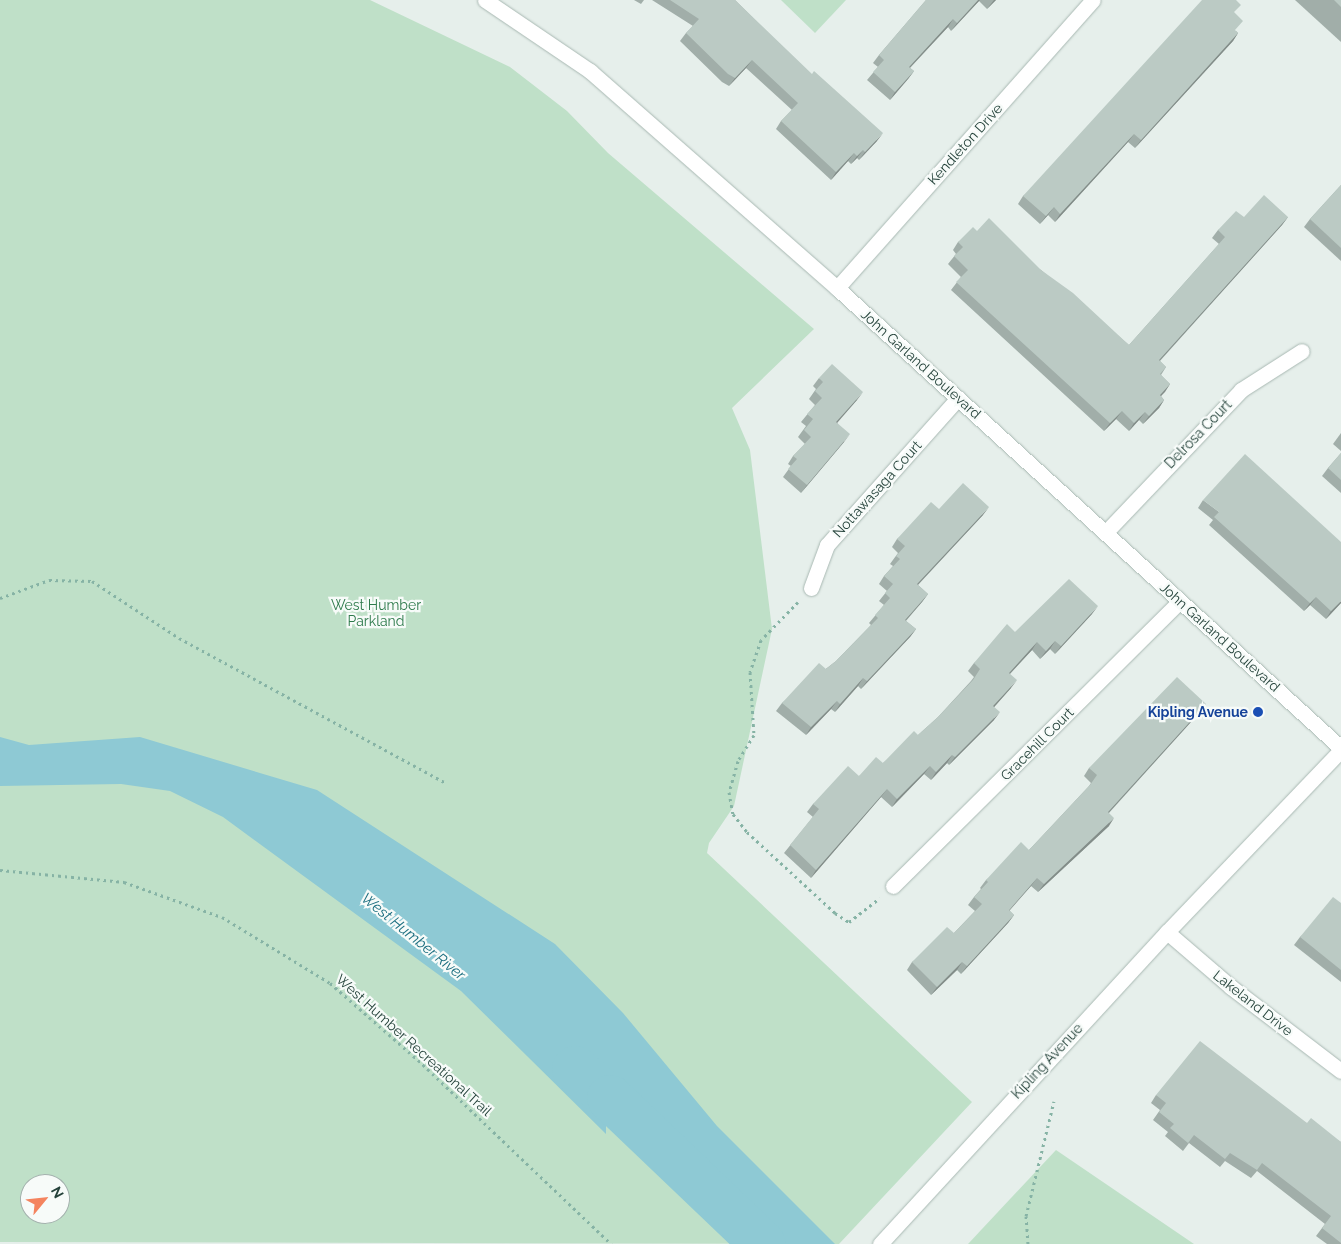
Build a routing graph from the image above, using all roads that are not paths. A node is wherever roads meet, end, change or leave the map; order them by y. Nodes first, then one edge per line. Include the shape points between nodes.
1 (485, 0) edge
2 (1093, 0) edge
3 (837, 288) junction
4 (1302, 351) dead end
5 (958, 398) junction
6 (1106, 532) junction
7 (811, 588) road end
8 (1180, 601) junction
9 (1341, 749) edge
10 (892, 886) road end
11 (1167, 932) junction
12 (1341, 1071) edge
13 (880, 1244) edge

1 - 3 street, John Garland Boulevard via 590,70
2 - 3 street, Kendleton Drive
3 - 5 street, John Garland Boulevard
4 - 6 street, Delrosa Court via 1241,390
5 - 6 street, John Garland Boulevard
5 - 7 street, Nottawasaga Court via 827,545
6 - 8 street, John Garland Boulevard
8 - 9 street, John Garland Boulevard
8 - 10 street, Gracehill Court
9 - 11 street, Kipling Avenue
11 - 12 street, Lakeland Drive
11 - 13 street, Kipling Avenue

